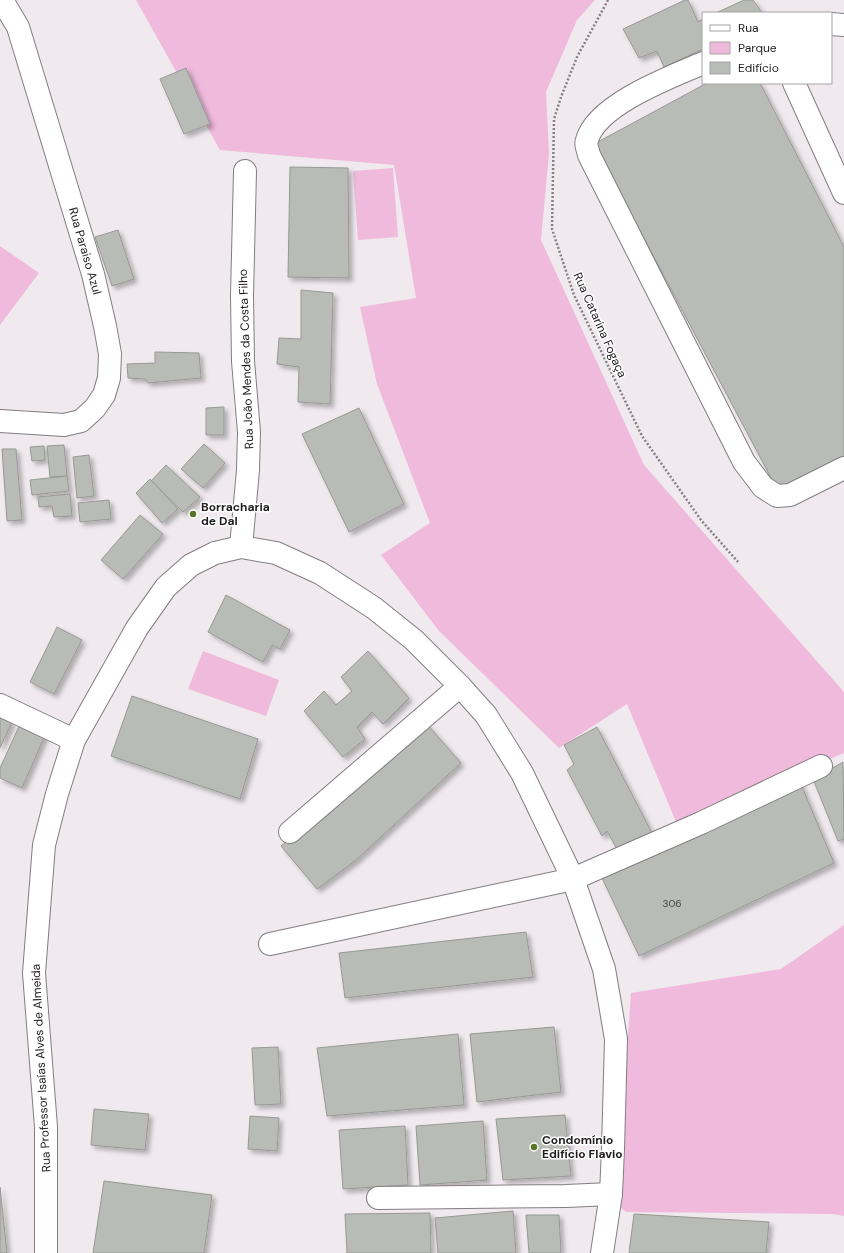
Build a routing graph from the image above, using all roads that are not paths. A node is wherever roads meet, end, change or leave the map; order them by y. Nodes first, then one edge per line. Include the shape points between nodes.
1 (0, 2) edge
2 (832, 24) edge
3 (844, 25) edge
4 (702, 63) edge
5 (794, 84) edge
6 (245, 171) dead end
7 (844, 193) edge
8 (0, 421) edge
9 (844, 468) edge
10 (242, 547) junction
11 (460, 686) junction
12 (0, 705) edge
13 (74, 740) junction
14 (821, 766) dead end
15 (290, 832) dead end
16 (573, 879) junction
17 (270, 944) dead end
18 (611, 1194) junction
19 (378, 1198) dead end
20 (46, 1253) edge
21 (602, 1253) edge

1 - 8 street, Rua Paraiso Azul via 5,5 18,27 93,274 110,354 109,378 104,395 81,421 64,425
2 - 3 street
4 - 9 street via 636,94 607,112 594,126 586,141 589,155 744,462 763,487 777,496 790,495
5 - 7 street
6 - 10 street, Rua João Mendes da Costa Filho via 243,361 248,470
10 - 11 street via 276,553 320,573 374,608 414,640
10 - 13 street, Rua Professor Isaías Alves de Almeida via 215,553 191,565 166,587 137,628
11 - 15 street
11 - 16 street via 486,716 522,774
12 - 13 street
13 - 20 street, Rua Professor Isaías Alves de Almeida via 44,845 34,973 46,1127
14 - 16 street via 701,823
16 - 17 street
16 - 18 street via 604,969 616,1039
18 - 19 street
18 - 21 street

